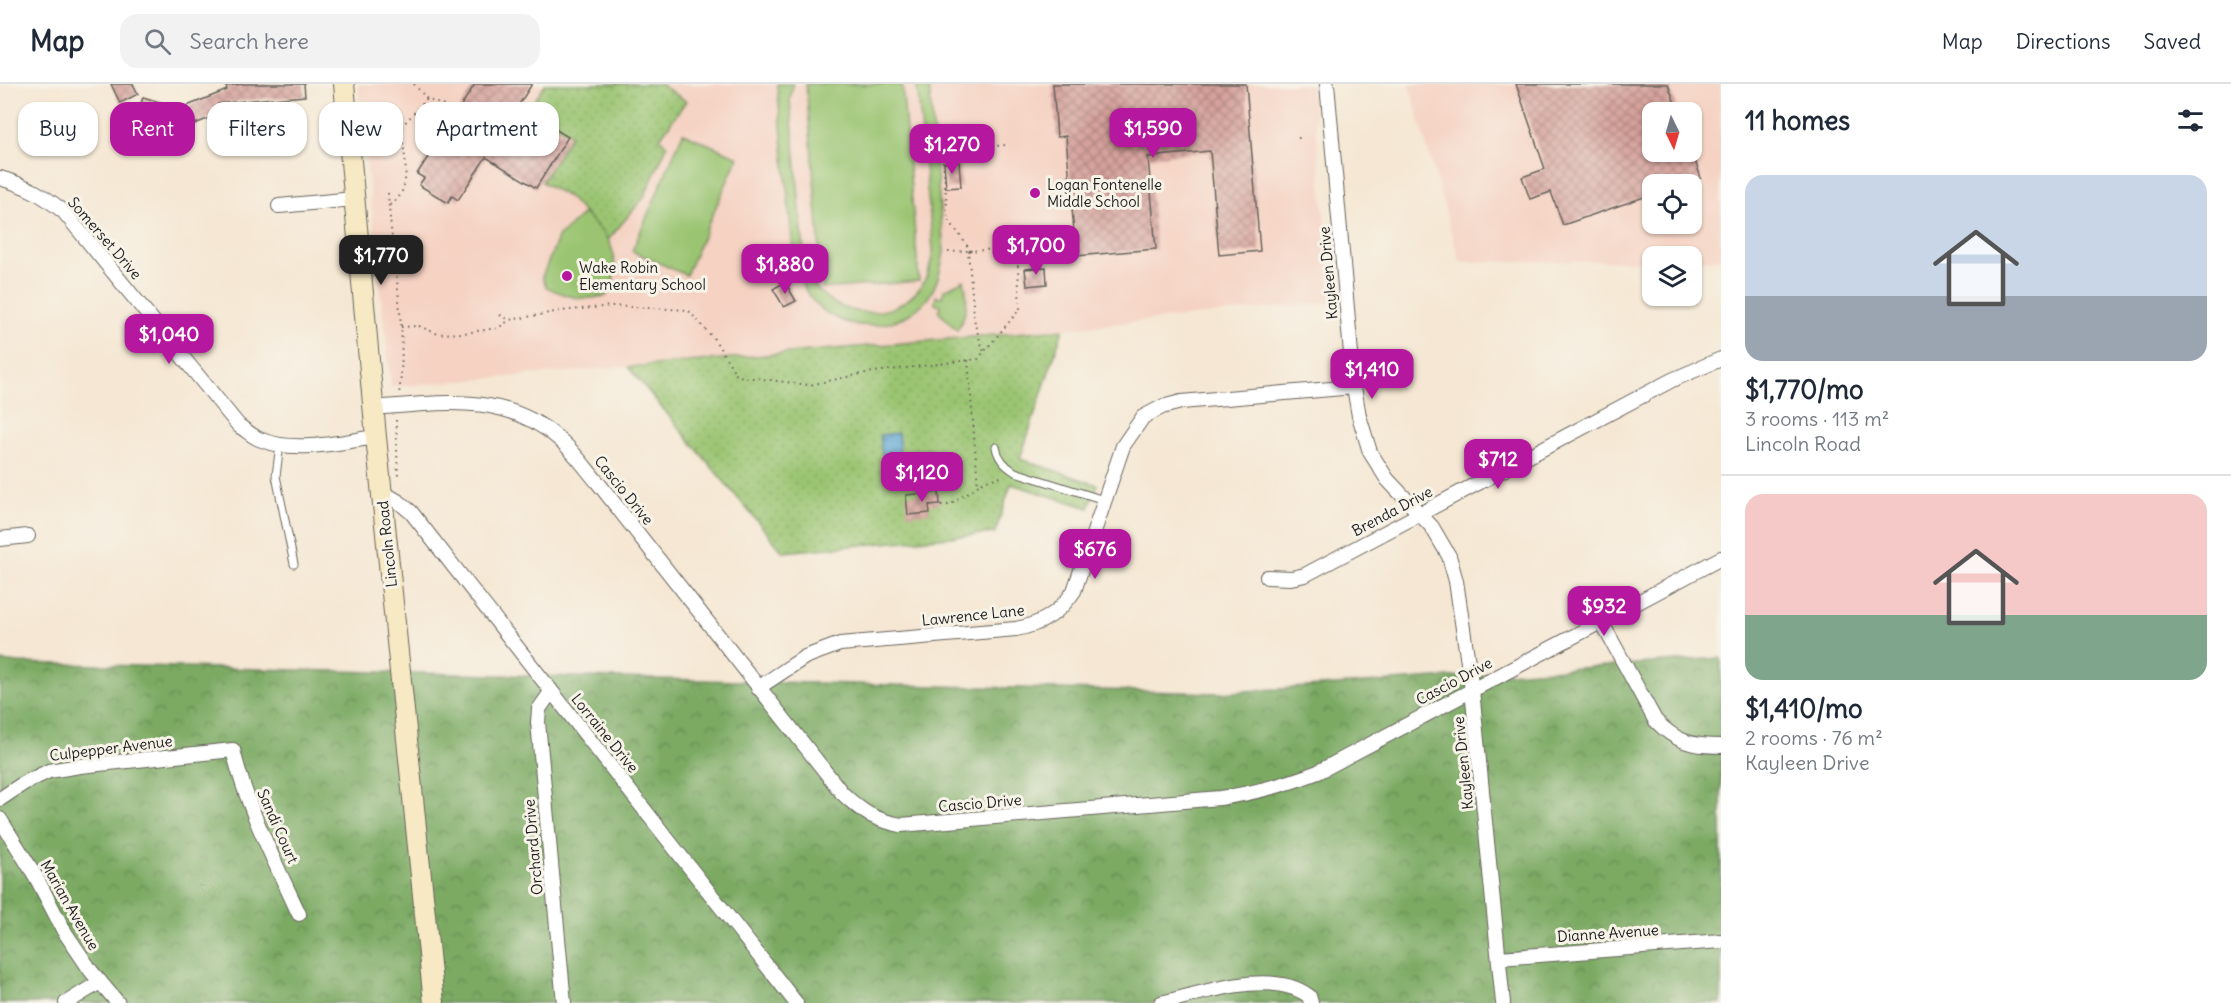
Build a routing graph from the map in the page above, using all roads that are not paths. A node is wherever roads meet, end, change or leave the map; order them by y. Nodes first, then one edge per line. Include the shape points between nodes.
1 (344, 84) edge
2 (1327, 84) edge
3 (0, 178) edge
4 (354, 199) junction
5 (279, 206) dead end
6 (1721, 359) edge
7 (1354, 387) junction
8 (373, 408) junction
9 (376, 437) junction
10 (280, 444) junction
11 (996, 447) dead end
12 (382, 492) junction
13 (1104, 500) junction
14 (1419, 514) junction
15 (28, 536) dead end
16 (0, 539) edge
17 (1721, 558) edge
18 (294, 564) dead end
19 (1267, 577) dead end
20 (1601, 621) junction
21 (758, 688) junction
22 (1472, 690) junction
23 (550, 692) junction
24 (1721, 746) edge
25 (232, 750) joint
26 (0, 799) edge
27 (0, 819) edge
28 (299, 914) dead end
29 (1721, 941) edge
30 (1498, 958) junction
31 (100, 982) junction
32 (1310, 1000) edge
33 (66, 1003) edge
34 (118, 1003) edge
35 (434, 1003) edge
36 (564, 1003) edge
37 (796, 1003) edge
38 (1161, 1003) edge
39 (1503, 1003) edge

1 - 4 main road, Lincoln Road
2 - 7 street, Kayleen Drive
3 - 10 street, Somerset Drive via 42,194 64,212 239,426 259,439
4 - 5 street
4 - 8 main road, Lincoln Road
6 - 14 street, Brenda Drive via 1672,380
7 - 13 street, Lawrence Lane via 1181,402 1152,411 1128,436
7 - 14 street, Kayleen Drive via 1360,424 1370,452 1387,479
8 - 9 main road, Lincoln Road
8 - 21 street, Cascio Drive via 473,402 530,420 559,439 599,484
9 - 10 street, Somerset Drive
9 - 12 main road, Lincoln Road
10 - 18 lane via 276,476
11 - 13 lane via 998,456 1015,472
12 - 23 street, Lorraine Drive via 411,512
12 - 35 main road, Lincoln Road
13 - 21 street, Lawrence Lane via 1074,591 1061,608 1042,622 1016,629 840,644 805,657
14 - 19 street, Brenda Drive via 1305,575
14 - 22 street, Kayleen Drive via 1440,539 1453,567
15 - 16 street
17 - 20 street, Cascio Drive
20 - 22 street, Cascio Drive
20 - 24 street via 1654,720 1688,744
21 - 22 street, Cascio Drive via 842,793 867,815 901,825 1220,798 1270,789 1318,772
22 - 30 street, Kayleen Drive
23 - 36 street, Orchard Drive via 539,709 538,722
23 - 37 street, Lorraine Drive
25 - 26 street, Culpepper Avenue via 49,771
25 - 28 street, Sandi Court via 259,829
27 - 31 street, Marian Avenue via 64,931
29 - 30 street, Dianne Avenue
30 - 39 street, Kayleen Drive
31 - 33 street
31 - 34 street, Marian Avenue
32 - 38 street via 1299,989 1270,982

